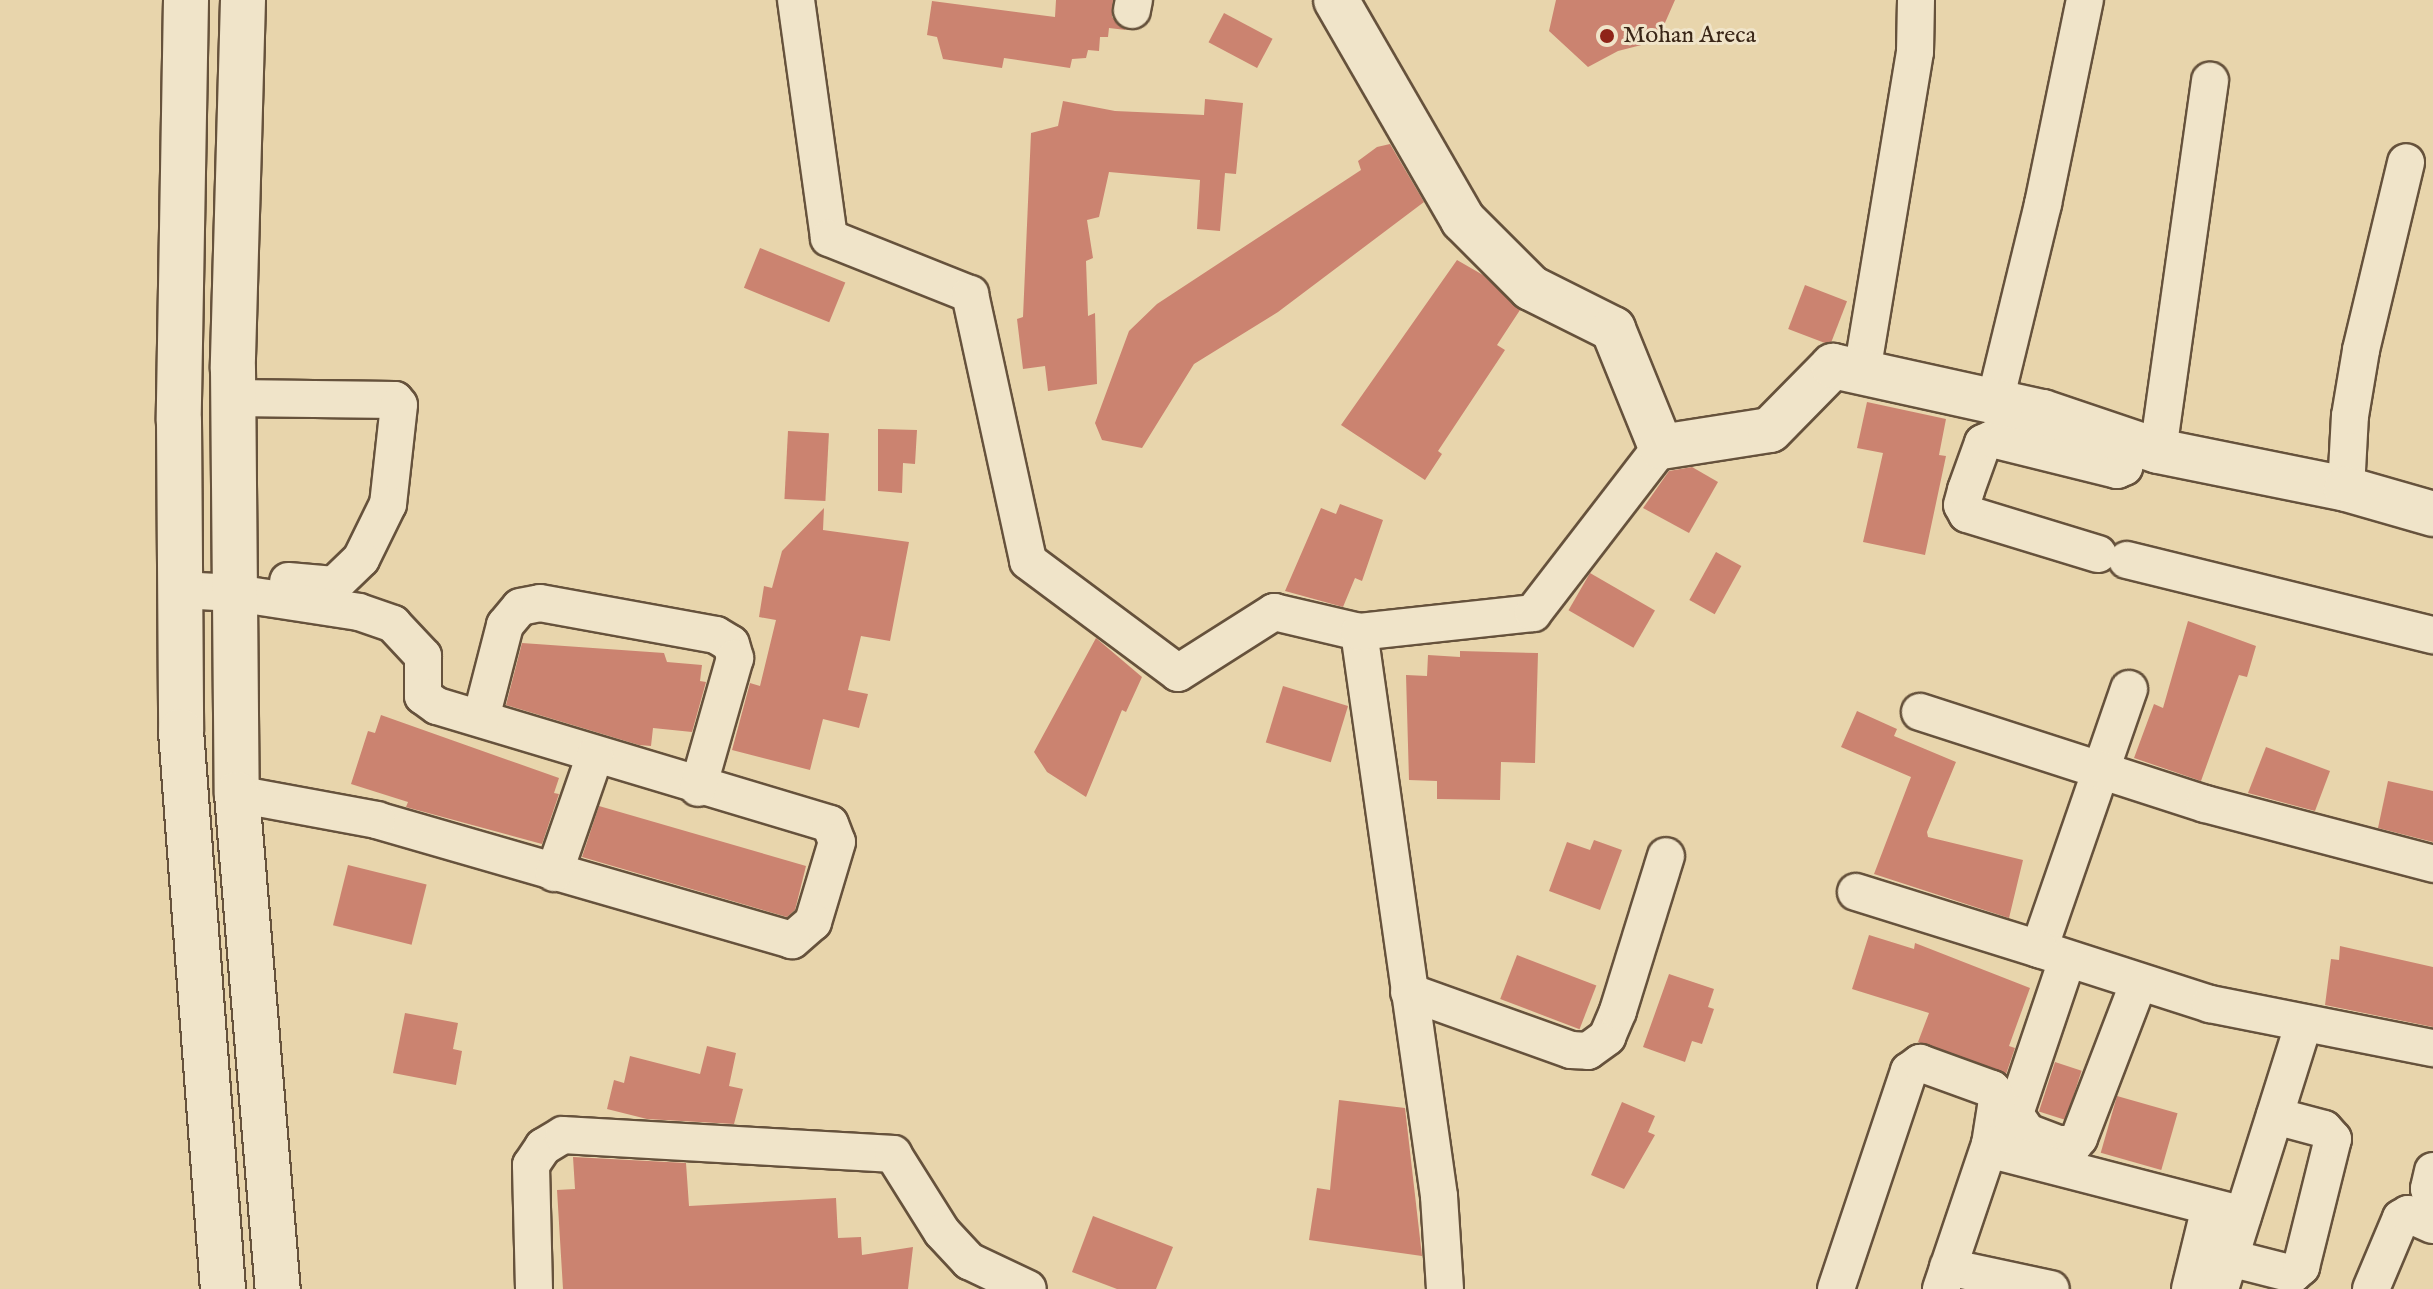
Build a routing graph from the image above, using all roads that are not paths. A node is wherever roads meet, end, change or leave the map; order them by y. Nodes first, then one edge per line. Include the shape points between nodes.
1 (186, 0) edge
2 (243, 0) edge
3 (796, 0) edge
4 (1336, 0) edge
5 (1916, 0) edge
6 (2085, 0) edge
7 (2210, 81) dead end
8 (2406, 162) dead end
9 (180, 368) junction
10 (1862, 372) junction
11 (233, 384) junction
12 (1995, 401) junction
13 (2144, 446) junction
14 (1661, 447) junction
15 (2346, 489) junction
16 (2433, 514) edge
17 (235, 585) junction
18 (180, 590) junction
19 (1359, 632) junction
20 (2433, 635) edge
21 (2129, 689) dead end
22 (1920, 712) dead end
23 (481, 718) junction
24 (595, 755) junction
25 (2103, 771) junction
26 (698, 788) junction
27 (237, 794) junction
28 (1666, 856) dead end
29 (2433, 864) edge
30 (554, 873) junction
31 (1856, 892) dead end
32 (2053, 955) junction
33 (2138, 984) junction
34 (1409, 992) junction
35 (2304, 1023) junction
36 (258, 1044) junction
37 (201, 1045) junction
38 (2433, 1048) edge
39 (2275, 1116) junction
40 (1990, 1144) junction
41 (2433, 1171) edge
42 (2433, 1195) edge
43 (2227, 1211) junction
44 (2433, 1225) edge
45 (2225, 1273) edge
46 (973, 1275) edge
47 (1945, 1278) edge
48 (2306, 1282) edge
49 (223, 1289) edge
50 (278, 1289) edge
51 (534, 1289) edge
52 (1028, 1289) edge
53 (1445, 1289) edge
54 (1836, 1289) edge
55 (2051, 1289) edge
56 (2190, 1289) edge
57 (2371, 1289) edge

1 - 9 street
2 - 11 street
3 - 19 street via 829,238 970,294 1028,561 1178,673 1274,612
4 - 14 street via 1463,220 1531,288 1613,329
5 - 10 street via 1915,52
6 - 12 street
7 - 13 street
8 - 15 street via 2361,350
9 - 11 street
9 - 18 street
10 - 12 street
10 - 14 street via 1833,366 1770,430
11 - 17 street
11 - 17 street via 395,400 400,412 388,504 361,559 342,582
12 - 13 street
13 - 15 street
13 - 20 street via 2117,470 1992,439 1983,443 1962,505 1967,514 2112,557
14 - 19 street via 1533,613
15 - 16 street
17 - 18 street
17 - 23 street via 393,624 423,656 423,696
17 - 27 street
18 - 37 street via 181,731
19 - 34 street
21 - 25 street
22 - 25 street
23 - 24 street
23 - 26 street via 505,625 520,607 540,603 716,635 731,644 735,658
24 - 26 street
24 - 30 street
25 - 29 street via 2205,804
25 - 32 street
26 - 30 street via 830,824 837,831 820,905 803,934 792,940 764,935
27 - 30 street via 377,820
27 - 36 street
28 - 34 street via 1618,1011 1607,1037 1588,1051 1571,1050
31 - 32 street
32 - 33 street
32 - 33 street via 2015,1114 2027,1132 2058,1144 2074,1144 2079,1138
33 - 35 street
34 - 53 street via 1439,1196
35 - 38 street
35 - 39 street
36 - 37 street
36 - 50 street
37 - 49 street
39 - 43 street
39 - 48 street via 2324,1129 2333,1139 2301,1267
40 - 43 street via 2000,1152
40 - 47 street
40 - 54 street via 1997,1100 1992,1089 1920,1063 1909,1071
41 - 42 street
43 - 45 street
43 - 56 street
44 - 57 street via 2408,1214 2401,1218
45 - 48 street
46 - 51 street via 893,1154 563,1135 543,1147 531,1165
46 - 52 street
47 - 55 street

